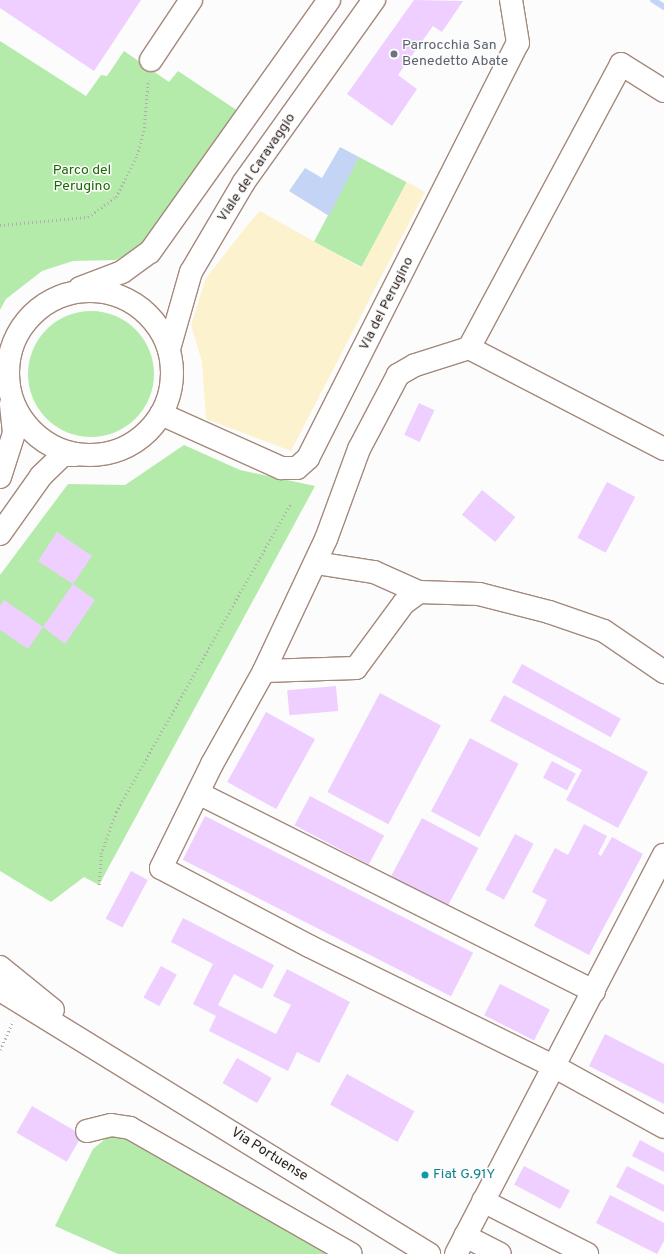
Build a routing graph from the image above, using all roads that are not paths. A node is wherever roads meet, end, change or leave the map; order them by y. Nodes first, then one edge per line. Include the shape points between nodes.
1 (191, 0) edge
2 (329, 0) edge
3 (374, 0) edge
4 (511, 0) edge
5 (151, 60) road end
6 (664, 91) edge
7 (64, 294) junction
8 (469, 348) junction
9 (169, 349) junction
10 (9, 389) junction
11 (161, 414) junction
12 (664, 449) edge
13 (75, 455) junction
14 (0, 477) edge
15 (0, 534) edge
16 (316, 562) junction
17 (419, 592) junction
18 (264, 672) junction
19 (664, 672) edge
20 (198, 793) junction
21 (664, 855) edge
22 (0, 967) edge
23 (0, 990) edge
24 (594, 991) junction
25 (109, 1057) junction
26 (556, 1067) junction
27 (664, 1127) edge
28 (88, 1131) dead end
29 (483, 1201) junction
30 (460, 1245) edge
31 (351, 1254) edge
32 (429, 1254) edge
33 (500, 1254) edge
34 (587, 1254) edge

1 - 5 street
2 - 7 street via 150,252 122,272
3 - 9 street, Viale del Caravaggio via 244,182 191,272
4 - 11 street, Via del Perugino via 518,43 308,458 297,468 281,468
6 - 8 street via 620,64
7 - 9 street via 90,290 116,294 133,304 158,326
7 - 10 street via 42,305 25,321 13,342 8,365
8 - 12 street
8 - 16 street via 415,365 398,375 359,449
9 - 11 street via 172,376
10 - 13 street via 17,412 32,432 52,447
10 - 14 street via 14,433
11 - 13 street via 146,434 125,448 100,455
13 - 15 street via 63,455 41,476
16 - 17 street via 374,572
16 - 18 street
17 - 18 street via 404,603 356,668
17 - 19 street via 479,594 549,612 604,631
18 - 20 street
20 - 24 street
20 - 26 street via 161,868 309,946
21 - 24 street
22 - 25 street, Via Portuense
23 - 25 street, Via Portuense
24 - 26 street
25 - 32 street, Via Portuense
26 - 27 street
26 - 29 street
28 - 31 street via 111,1125 130,1128
29 - 30 street
29 - 34 street
30 - 33 street

